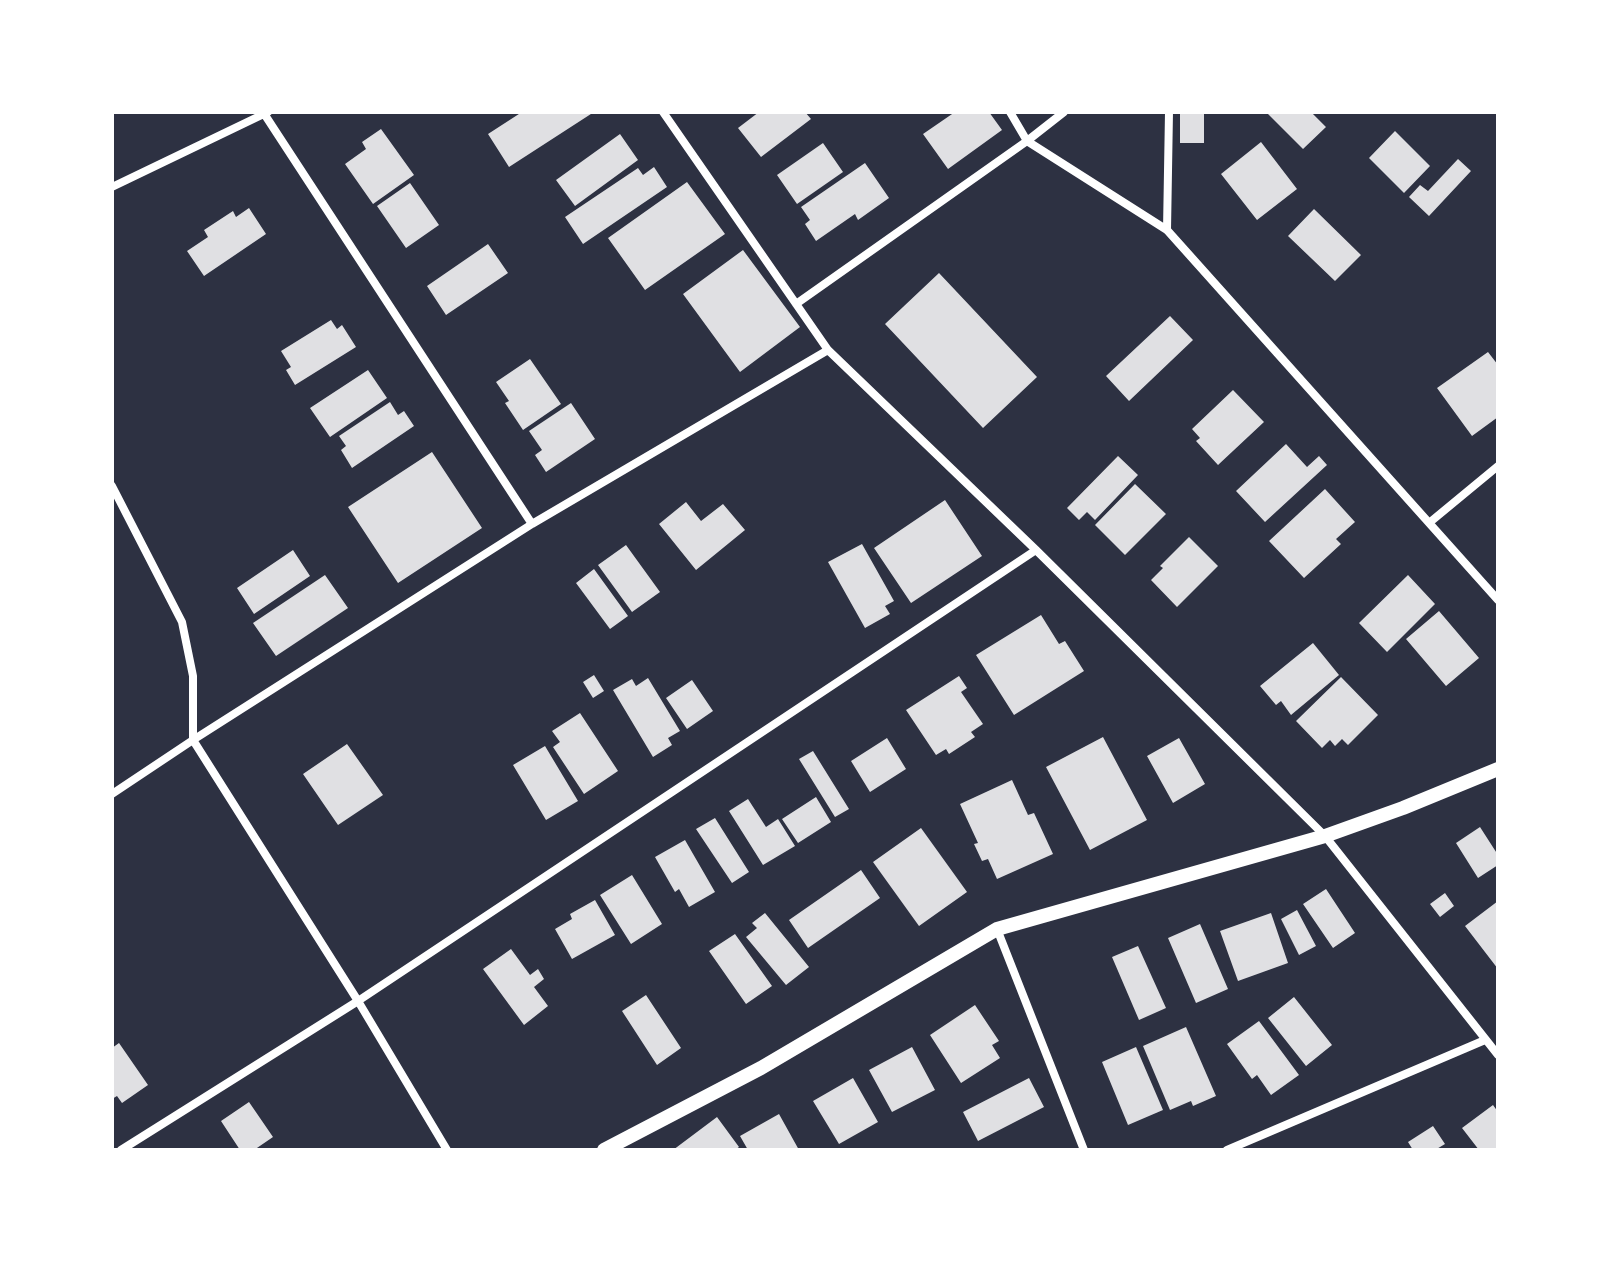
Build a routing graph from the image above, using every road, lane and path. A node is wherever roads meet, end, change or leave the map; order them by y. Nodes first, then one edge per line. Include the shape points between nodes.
1 (663, 112) edge
2 (1010, 112) edge
3 (1064, 112) edge
4 (1169, 112) edge
5 (265, 113) edge
6 (1027, 141) junction
7 (112, 187) edge
8 (1167, 230) junction
9 (796, 304) junction
10 (828, 350) junction
11 (1498, 466) edge
12 (112, 486) edge
13 (1429, 523) junction
14 (532, 524) junction
15 (1036, 550) junction
16 (1498, 600) edge
17 (193, 740) junction
18 (1498, 769) edge
19 (112, 794) edge
20 (1325, 836) junction
21 (997, 929) junction
22 (358, 1001) junction
23 (1485, 1040) junction
24 (1498, 1055) edge
25 (121, 1150) edge
26 (447, 1150) edge
27 (604, 1150) edge
28 (1084, 1150) edge
29 (1227, 1150) edge

1 - 9 street
2 - 6 street
3 - 6 street
4 - 8 street
5 - 7 street
5 - 14 street
6 - 8 street
6 - 9 street
8 - 13 street
9 - 10 street
10 - 14 street
10 - 15 street
11 - 13 street
12 - 17 street via 182,622 193,676
13 - 16 street
14 - 17 street
15 - 20 street
15 - 22 street
17 - 19 street
17 - 22 street
18 - 20 street
20 - 21 street
20 - 23 street
21 - 27 street via 761,1068
21 - 28 street
22 - 25 street
22 - 26 street
23 - 24 street
23 - 29 street

